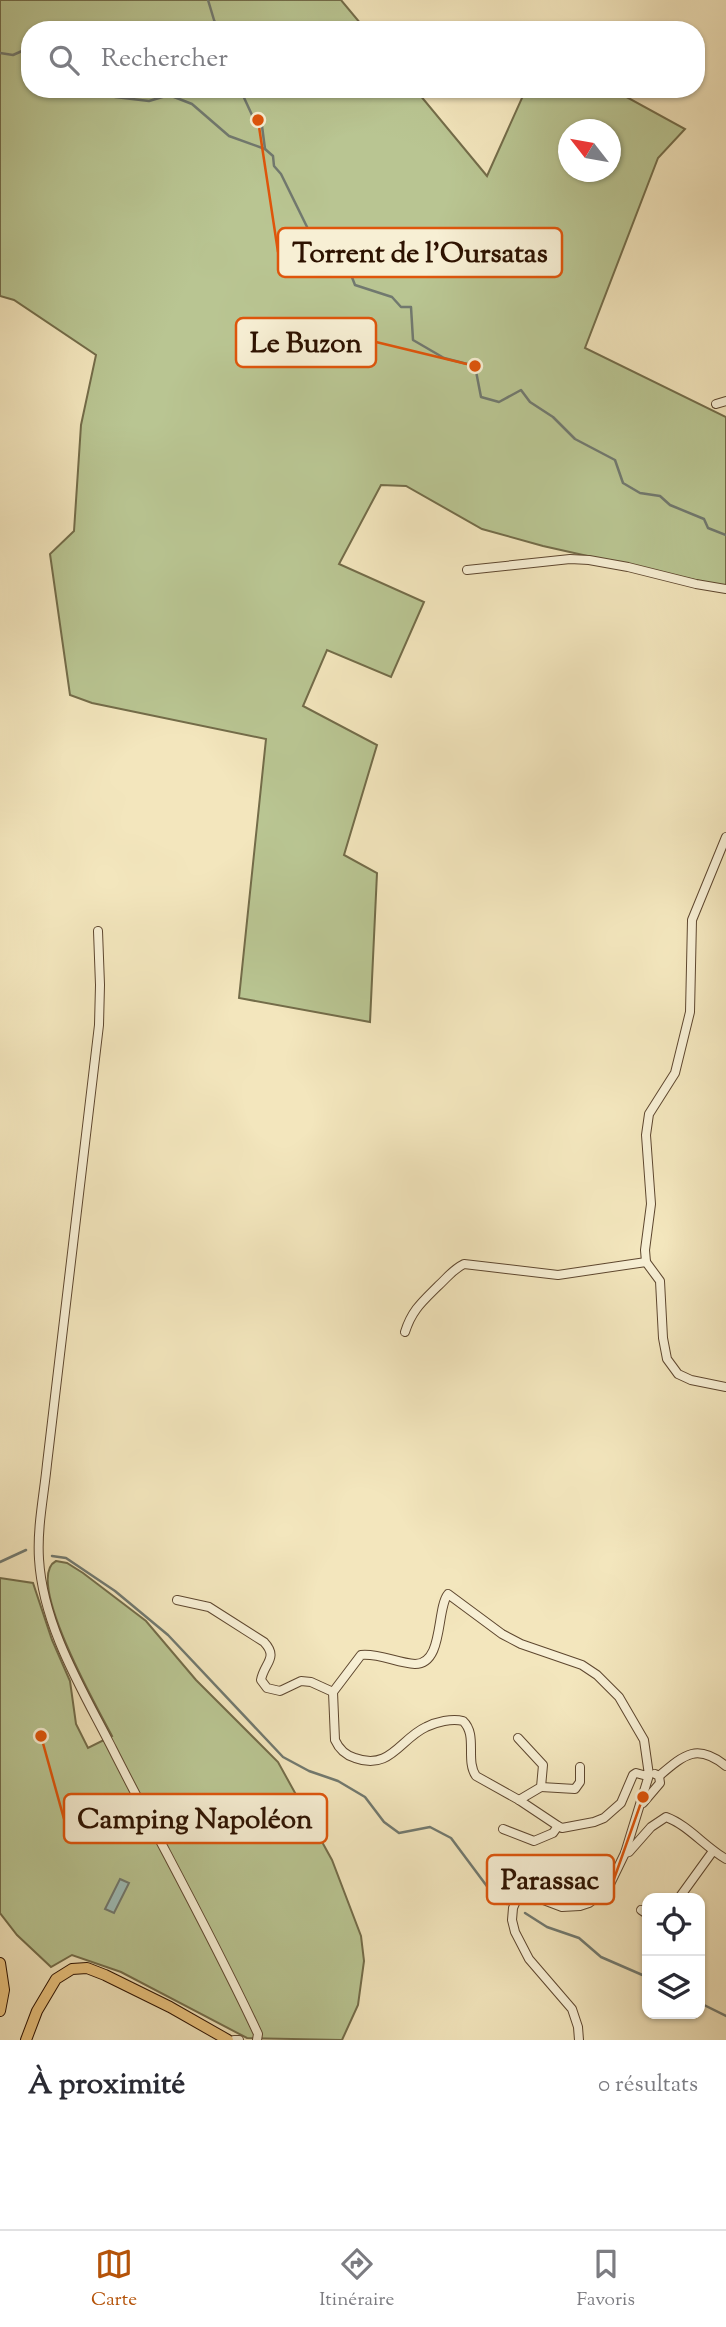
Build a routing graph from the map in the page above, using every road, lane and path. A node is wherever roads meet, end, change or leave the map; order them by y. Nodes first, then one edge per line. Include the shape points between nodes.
1 (726, 401) edge
2 (716, 404) dead end
3 (467, 570) dead end
4 (726, 589) edge
5 (726, 837) edge
6 (98, 931) dead end
7 (646, 1262) junction
8 (405, 1332) dead end
9 (726, 1387) edge
10 (177, 1600) dead end
11 (332, 1692) junction
12 (518, 1738) dead end
13 (726, 1766) edge
14 (580, 1767) dead end
15 (659, 1776) junction
16 (647, 1778) junction
17 (541, 1787) junction
18 (655, 1788) junction
19 (519, 1800) junction
20 (640, 1806) junction
21 (558, 1826) junction
22 (503, 1829) dead end
23 (713, 1851) junction
24 (625, 1853) junction
25 (726, 1859) edge
26 (683, 1893) edge
27 (0, 1963) edge
28 (0, 2011) edge
29 (26, 2040) edge
30 (228, 2040) edge
31 (257, 2040) edge
32 (579, 2040) edge

1 - 2 street
3 - 4 street via 570,559
5 - 7 street via 692,920 690,1012 675,1073 649,1114 651,1204
6 - 31 street via 99,1025 39,1560 60,1644 227,1968
7 - 8 street via 558,1275 464,1264 424,1297
7 - 9 street via 660,1281 667,1359 678,1374
10 - 11 street via 209,1606 264,1642 271,1650 262,1675 262,1685 267,1688 280,1691 306,1681
11 - 16 street via 361,1655 416,1664 428,1657 448,1594 502,1634 597,1675 619,1697 642,1734
11 - 19 street via 335,1740 349,1756 379,1760 425,1727 459,1720 469,1730 474,1774
12 - 17 street via 543,1765
13 - 15 street via 702,1753 678,1761
14 - 17 street via 575,1789
15 - 16 street via 653,1773
15 - 18 street
16 - 18 street via 648,1786
16 - 20 street
16 - 21 street via 633,1775 621,1803 599,1821
17 - 19 street
18 - 20 street
19 - 21 street
20 - 24 street
21 - 22 street via 553,1833 534,1840
23 - 24 street via 666,1817
23 - 25 street
23 - 26 street
24 - 32 street via 610,1884 589,1903 562,1907 527,1896 513,1908 512,1920 522,1946 572,2008
27 - 28 main road via 4,1990
29 - 30 main road via 57,1979 72,1969 87,1968

